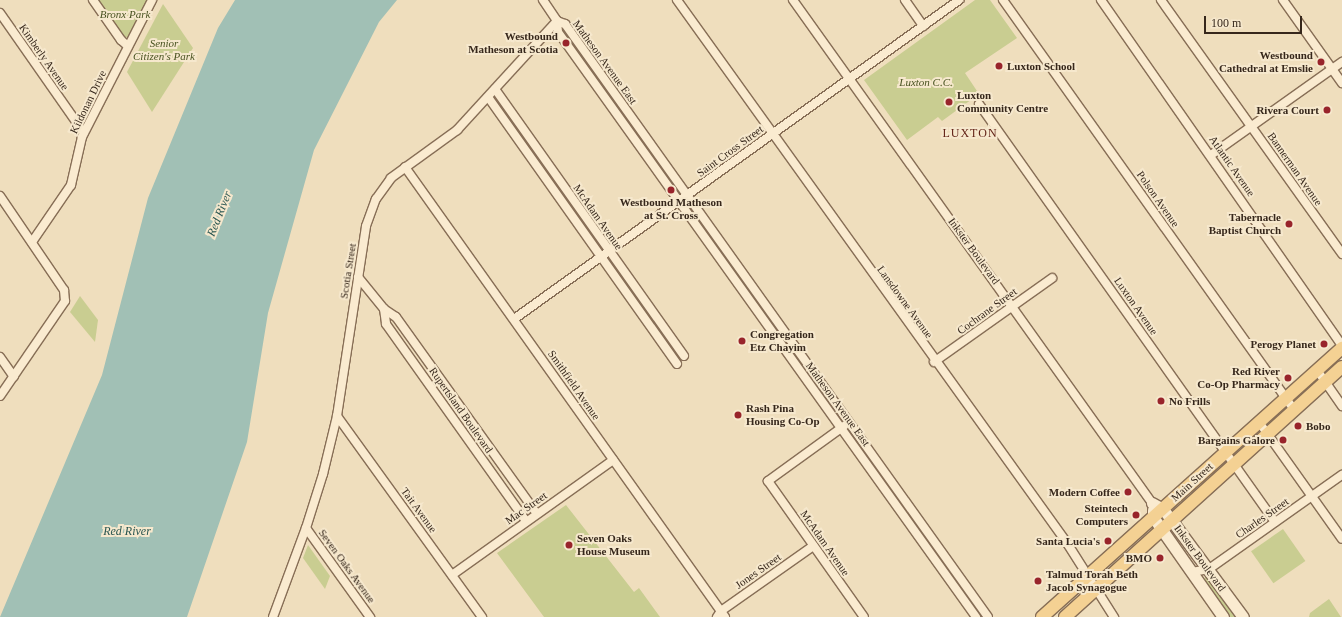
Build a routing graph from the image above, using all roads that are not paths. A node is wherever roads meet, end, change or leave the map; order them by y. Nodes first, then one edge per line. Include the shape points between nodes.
1 (93, 0) edge
2 (152, 0) edge
3 (542, 0) edge
4 (677, 0) edge
5 (793, 0) edge
6 (905, 0) edge
7 (959, 0) edge
8 (1002, 0) edge
9 (1101, 0) edge
10 (1161, 0) edge
11 (1283, 0) edge
12 (0, 13) edge
13 (557, 21) junction
14 (923, 26) junction
15 (128, 46) junction
16 (1342, 62) edge
17 (1332, 69) junction
18 (850, 78) junction
19 (1342, 83) edge
20 (495, 90) junction
21 (488, 97) junction
22 (979, 104) dead end
23 (1251, 126) junction
24 (84, 132) junction
25 (772, 134) junction
26 (1211, 155) junction
27 (405, 166) junction
28 (687, 195) junction
29 (0, 196) edge
30 (679, 201) junction
31 (32, 242) junction
32 (609, 251) junction
33 (1342, 254) edge
34 (601, 257) junction
35 (358, 277) junction
36 (1052, 278) dead end
37 (1013, 305) junction
38 (384, 309) junction
39 (514, 320) junction
40 (1342, 347) edge
41 (684, 356) dead end
42 (0, 357) edge
43 (934, 362) junction
44 (677, 364) dead end
45 (1342, 367) edge
46 (1317, 370) junction
47 (14, 377) junction
48 (1325, 382) junction
49 (0, 396) edge
50 (1286, 398) junction
51 (1342, 406) edge
52 (1295, 411) junction
53 (337, 416) junction
54 (849, 422) junction
55 (1259, 422) junction
56 (841, 428) junction
57 (1268, 435) junction
58 (1226, 451) junction
59 (613, 460) junction
60 (1234, 466) junction
61 (1342, 475) edge
62 (1312, 497) junction
63 (1157, 506) junction
64 (537, 514) junction
65 (1154, 517) junction
66 (526, 521) junction
67 (1172, 521) junction
68 (1275, 522) junction
69 (306, 528) junction
70 (1163, 529) junction
71 (1342, 539) edge
72 (813, 546) junction
73 (1209, 570) junction
74 (1192, 572) junction
75 (452, 574) junction
76 (1089, 575) junction
77 (1095, 590) junction
78 (721, 615) edge
79 (273, 617) edge
80 (370, 617) edge
81 (482, 617) edge
82 (864, 617) edge
83 (976, 617) edge
84 (988, 617) edge
85 (1042, 617) edge
86 (1065, 617) edge
87 (1114, 617) edge
88 (1223, 617) edge
89 (1243, 617) edge

1 - 15 street
2 - 15 street, Kildonan Drive
3 - 13 street
4 - 25 street, Lansdowne Avenue
5 - 18 street, Inkster Boulevard
6 - 14 street
7 - 14 street, Saint Cross Street
8 - 50 street, Polson Avenue
9 - 26 street, Atlantic Avenue
10 - 23 street, Bannerman Avenue
11 - 17 street
12 - 24 street, Kimberly Avenue
13 - 20 street, Scotia Street
13 - 28 street, Matheson Avenue East via 565,24
13 - 30 street, Matheson Avenue East via 558,32
14 - 18 street, Saint Cross Street
15 - 24 street, Kildonan Drive
16 - 17 street
17 - 19 street
17 - 23 street
18 - 25 street, Saint Cross Street
18 - 37 street, Inkster Boulevard
20 - 21 street, Scotia Street
20 - 32 street, McAdam Avenue
21 - 27 street, Scotia Street via 457,130
21 - 34 street, McAdam Avenue
22 - 58 street, Luxton Avenue
23 - 26 street
23 - 33 street, Bannerman Avenue
24 - 31 street, Kildonan Drive via 77,151 71,185
25 - 28 street, Saint Cross Street
25 - 43 street, Lansdowne Avenue
26 - 40 street, Atlantic Avenue
27 - 35 street, Scotia Street via 383,188 370,212
27 - 39 street, Smithfield Avenue
28 - 30 street, Saint Cross Street
28 - 54 street, Matheson Avenue East
29 - 31 street
30 - 32 street, Saint Cross Street
30 - 56 street, Matheson Avenue East
31 - 47 street via 64,290 65,301
32 - 34 street, Saint Cross Street
32 - 41 street, McAdam Avenue
34 - 39 street, Saint Cross Street
34 - 44 street, McAdam Avenue
35 - 38 street, Rupertsland Boulevard
35 - 53 street, Scotia Street
36 - 37 street, Cochrane Street
37 - 43 street, Cochrane Street
37 - 63 street, Inkster Boulevard
38 - 64 street, Rupertsland Boulevard via 396,316
38 - 66 street, Rupertsland Boulevard via 386,324
39 - 59 street, Smithfield Avenue
40 - 46 main road, Main Street
42 - 47 street
43 - 76 street, Lansdowne Avenue
45 - 48 main road, Main Street
46 - 48 street
46 - 50 main road, Main Street
47 - 49 street
48 - 51 street
48 - 52 main road, Main Street
50 - 52 street, Polson Avenue
50 - 55 main road, Main Street
52 - 57 main road, Main Street
53 - 69 street, Scotia Street
53 - 75 street, Tait Avenue
54 - 56 street
54 - 84 street, Matheson Avenue East
55 - 57 street
55 - 58 main road, Main Street
56 - 72 street, McAdam Avenue via 768,481
56 - 83 street, Matheson Avenue East
57 - 60 main road, Main Street
57 - 62 street
58 - 60 street, Luxton Avenue
58 - 63 main road, Main Street
59 - 64 street, Mac Street
59 - 78 street, Smithfield Avenue
60 - 67 main road, Main Street
60 - 68 street, Luxton Avenue
61 - 62 street, Charles Street
62 - 68 street, Charles Street
62 - 71 street
63 - 65 main road, Main Street
63 - 67 main road, Inkster Boulevard
64 - 66 street, Mac Street
65 - 70 main road, Inkster Boulevard
65 - 76 main road, Main Street
66 - 75 street, Mac Street
67 - 70 main road, Main Street
67 - 73 main road, Inkster Boulevard
68 - 73 street, Charles Street
69 - 79 street, Scotia Street
69 - 80 street, Seven Oaks Avenue
70 - 74 main road, Inkster Boulevard
70 - 77 main road, Main Street
72 - 78 street, Jones Street
72 - 82 street, McAdam Avenue
73 - 74 street, Charles Street
73 - 89 main road, Inkster Boulevard
74 - 88 main road, Inkster Boulevard
75 - 81 street, Tait Avenue
76 - 77 street, Lansdowne Avenue
76 - 85 main road, Main Street
77 - 86 main road, Main Street
77 - 87 street, Lansdowne Avenue

